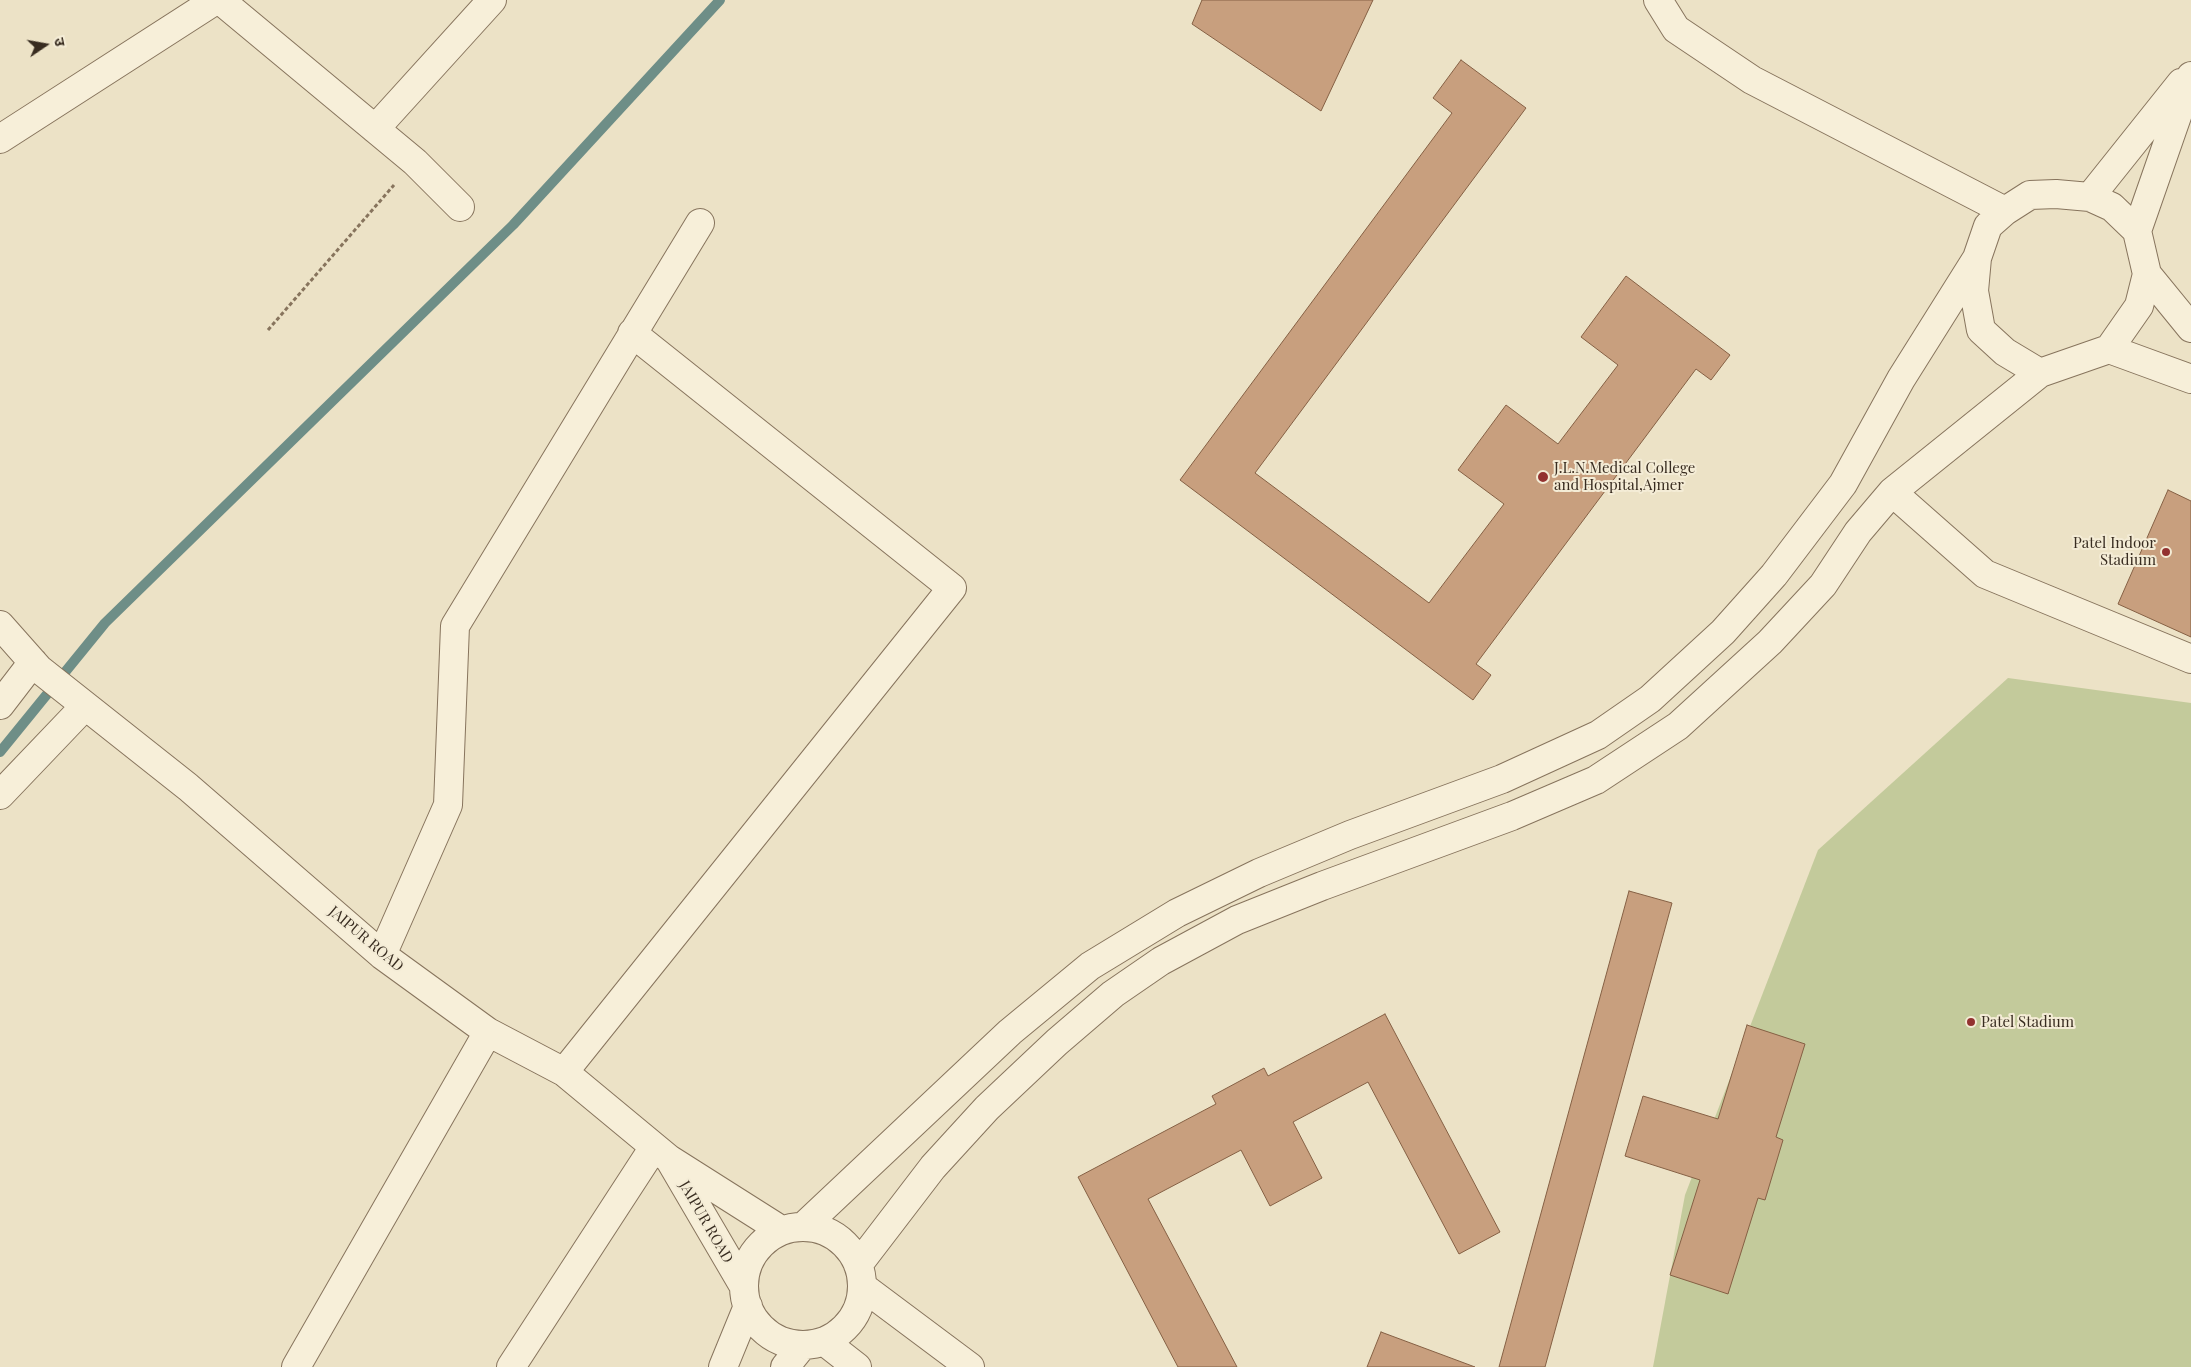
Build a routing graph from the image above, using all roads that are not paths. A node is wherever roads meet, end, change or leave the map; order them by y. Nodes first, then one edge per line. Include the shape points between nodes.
1 (216, 0) edge
2 (220, 0) edge
3 (492, 0) edge
4 (1658, 0) edge
5 (2191, 70) edge
6 (2191, 76) edge
7 (375, 129) junction
8 (0, 139) edge
9 (2090, 196) junction
10 (460, 207) dead end
11 (2004, 211) junction
12 (700, 223) dead end
13 (2137, 231) junction
14 (1977, 258) junction
15 (2147, 274) junction
16 (2191, 328) edge
17 (632, 333) junction
18 (2109, 349) junction
19 (2040, 373) junction
20 (2191, 379) edge
21 (1892, 492) junction
22 (0, 625) edge
23 (2191, 659) edge
24 (36, 666) junction
25 (81, 702) junction
26 (0, 706) edge
27 (0, 795) edge
28 (382, 955) junction
29 (488, 1032) junction
30 (564, 1072) junction
31 (662, 1153) junction
32 (793, 1228) junction
33 (861, 1276) junction
34 (746, 1295) junction
35 (813, 1344) junction
36 (296, 1367) edge
37 (511, 1367) edge
38 (723, 1367) edge
39 (784, 1367) edge
40 (857, 1367) edge
41 (970, 1367) edge

1 - 8 street
2 - 7 street
3 - 7 street
4 - 11 street via 1676,29 1752,80
5 - 9 street
6 - 13 street
7 - 10 street
9 - 11 street via 2030,195
9 - 13 street via 2112,208
11 - 14 street via 1988,226
12 - 17 street
13 - 15 street
14 - 19 street via 1974,291 1981,330 2005,352
14 - 32 street via 1901,378 1843,484 1774,575 1723,632 1650,700 1598,735 1502,779 1350,835 1259,873 1177,913 1090,966 996,1045
15 - 16 street
15 - 18 street via 2139,306
17 - 28 street via 455,626 448,805
17 - 30 street via 952,588
18 - 19 street
18 - 20 street
19 - 21 street
21 - 23 street via 1985,574
21 - 33 street via 1858,532 1823,585 1770,642 1678,726 1596,780 1512,816 1237,920 1161,961 1113,994 1056,1042 987,1108 933,1167
22 - 24 street
24 - 25 street, JAIPUR ROAD
24 - 26 street
25 - 27 street
25 - 28 street, JAIPUR ROAD via 188,787
28 - 29 street, JAIPUR ROAD
29 - 30 street, JAIPUR ROAD
29 - 36 street
30 - 31 street, JAIPUR ROAD
31 - 32 street, JAIPUR ROAD
31 - 34 street, JAIPUR ROAD
31 - 37 street
32 - 33 street via 827,1231 846,1245
32 - 34 street via 762,1243 749,1262
33 - 35 street via 858,1311 844,1330
33 - 41 street
34 - 35 street via 760,1328 779,1341
34 - 38 street
35 - 39 street
35 - 40 street

